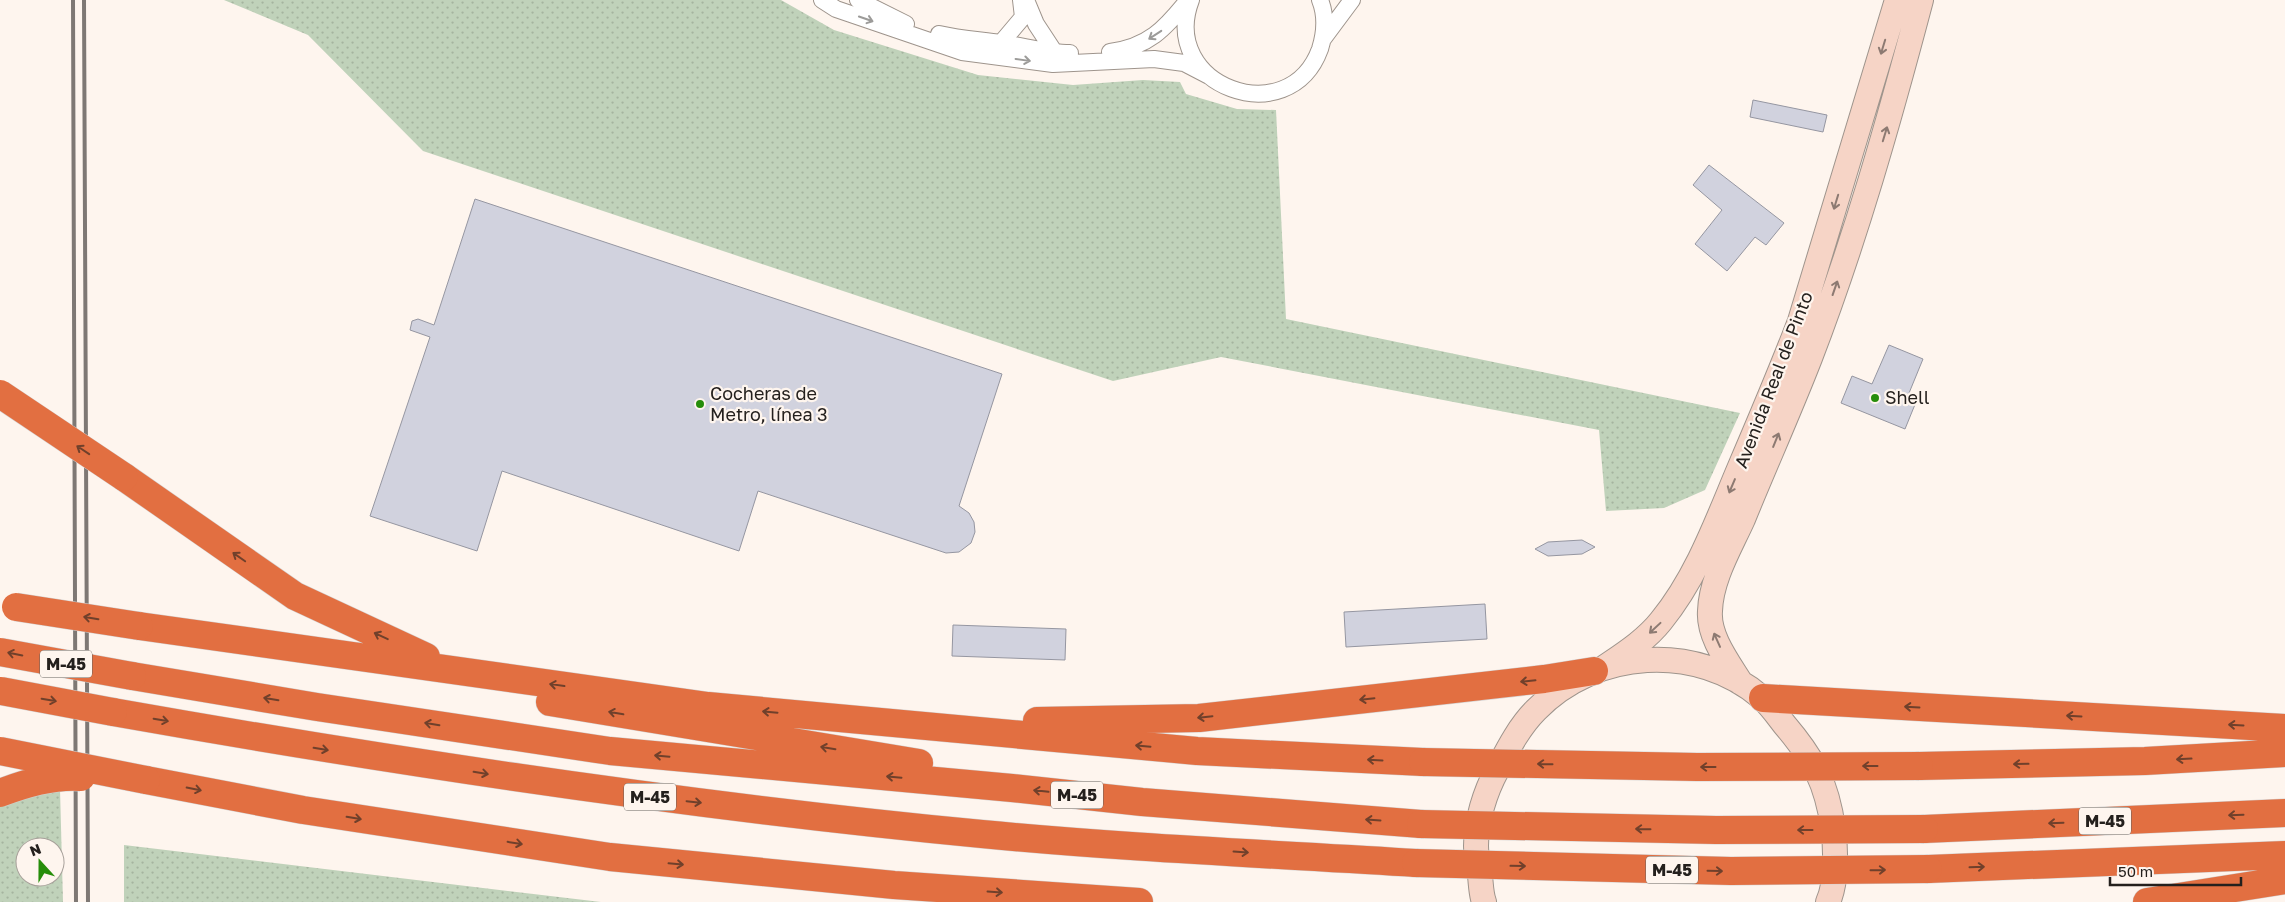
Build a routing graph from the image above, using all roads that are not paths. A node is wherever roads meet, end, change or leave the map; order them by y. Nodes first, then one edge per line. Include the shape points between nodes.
1 (822, 0) edge
2 (858, 0) edge
3 (1021, 0) edge
4 (1026, 0) edge
5 (1189, 0) edge
6 (1320, 0) edge
7 (1352, 0) edge
8 (1897, 0) edge
9 (1921, 0) edge
10 (1323, 39) junction
11 (1001, 43) junction
12 (1055, 53) junction
13 (1209, 76) junction
14 (0, 394) edge
15 (8, 605) edge
16 (170, 630) junction
17 (0, 652) edge
18 (457, 670) junction
19 (1600, 670) junction
20 (1741, 683) junction
21 (1, 691) edge
22 (1763, 698) junction
23 (906, 724) junction
24 (2285, 728) edge
25 (0, 751) edge
26 (2285, 753) edge
27 (146, 780) junction
28 (1012, 788) junction
29 (0, 793) edge
30 (2285, 813) edge
31 (2285, 856) edge
32 (2285, 880) edge
33 (894, 885) junction
34 (964, 902) edge
35 (1139, 902) edge
36 (1484, 902) edge
37 (1828, 902) edge
38 (2148, 902) edge

1 -> 13 street via 836,9 962,52 1053,64 1154,59 1184,63
2 - 11 street via 912,27 968,41
3 - 11 street via 1023,17
4 - 12 street via 1036,24
5 -> 12 street via 1159,34 1128,50
5 - 13 street via 1186,28 1190,49
6 - 10 street via 1325,23
7 - 10 street
8 -> 19 main road, Avenida Real de Pinto via 1800,321 1719,516 1687,584 1660,623 1635,646
20 -> 9 main road, Avenida Real de Pinto via 1710,623 1716,582 1810,358 1838,281 1890,117
10 - 13 street via 1307,71 1293,83 1275,91 1240,92
11 - 12 street
18 -> 14 highway, bridge via 295,596
16 -> 15 highway, bridge
16 - 18 highway
28 -> 16 highway via 970,771 202,642
28 -> 17 highway, M-45, bridge via 610,751 317,707
23 -> 18 highway via 708,706
19 - 20 main road via 1646,659 1678,660 1707,667
19 -> 23 highway via 1199,718
19 - 36 main road via 1562,688 1535,711 1516,734 1486,791 1476,846
20 - 22 main road
21 -> 31 highway, M-45, bridge via 318,748 626,795 983,834 1416,863 1731,871 1928,869
24 -> 22 highway
22 - 37 main road via 1807,751 1829,798 1836,851
26 -> 23 highway, bridge via 2145,761 1919,766 1697,767 1424,762 1197,751
25 - 27 highway, bridge
27 - 29 highway, bridge via 63,776
27 -> 33 highway via 303,810 610,857
30 -> 28 highway, M-45, bridge via 1924,829 1716,830 1422,824 1142,802
32 - 38 highway
33 - 34 highway
33 -> 35 highway

